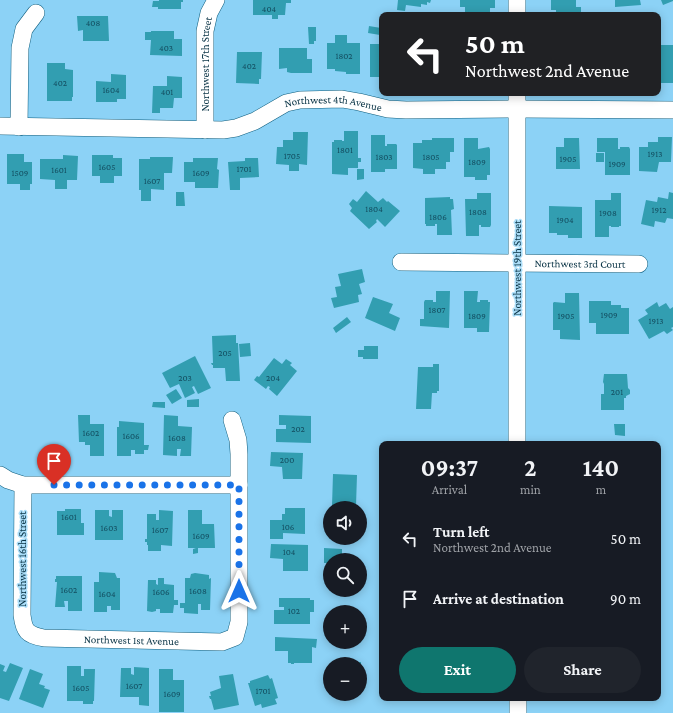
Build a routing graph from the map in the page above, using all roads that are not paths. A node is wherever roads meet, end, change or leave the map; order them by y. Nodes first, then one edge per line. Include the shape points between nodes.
1 (216, 0) edge
2 (517, 0) edge
3 (517, 12) edge
4 (36, 13) dead end
5 (517, 101) edge
6 (673, 110) edge
7 (0, 126) edge
8 (19, 127) junction
9 (205, 130) junction
10 (401, 262) dead end
11 (517, 263) junction
12 (639, 264) dead end
13 (232, 420) dead end
14 (517, 441) edge
15 (0, 475) edge
16 (23, 485) junction
17 (239, 485) junction
18 (27, 633) joint
19 (518, 701) edge
20 (518, 713) edge

1 - 9 street, Northwest 17th Street via 209,13 205,31
2 - 3 street
4 - 8 street via 24,29 20,48
5 - 6 street, Northwest 4th Avenue
5 - 9 street, Northwest 4th Avenue via 406,110 342,100 300,100 286,102 236,128
5 - 11 street, Northwest 19th Street
7 - 8 street, Northwest 4th Avenue
8 - 9 street, Northwest 4th Avenue
10 - 11 street, Northwest 3rd Court
11 - 12 street, Northwest 3rd Court
11 - 14 street, Northwest 19th Street
13 - 17 street via 238,440
15 - 16 street
16 - 17 street
16 - 18 street, Northwest 16th Street via 22,615
17 - 18 street, Northwest 1st Avenue via 239,622 235,637 222,642 44,638
19 - 20 street

